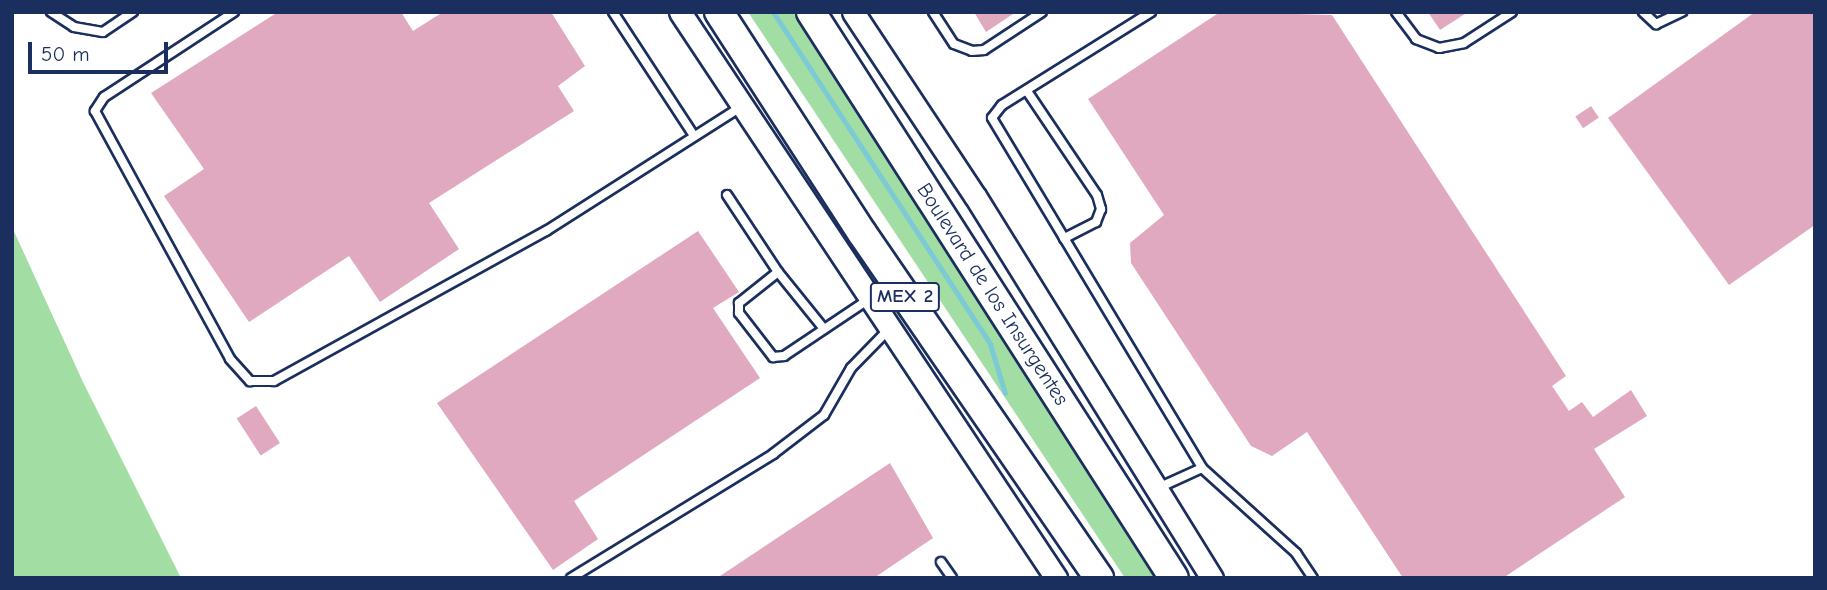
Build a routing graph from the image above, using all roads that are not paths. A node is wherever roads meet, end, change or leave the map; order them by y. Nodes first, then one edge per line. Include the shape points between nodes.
1 (51, 12) edge
2 (133, 12) edge
3 (234, 12) edge
4 (613, 12) edge
5 (680, 12) edge
6 (719, 12) edge
7 (811, 12) edge
8 (853, 12) edge
9 (933, 12) edge
10 (1042, 12) edge
11 (1151, 12) edge
12 (1396, 12) edge
13 (1512, 12) edge
14 (1643, 12) edge
15 (1682, 12) edge
16 (1027, 91) junction
17 (742, 106) junction
18 (694, 136) junction
19 (727, 195) dead end
20 (1064, 238) junction
21 (778, 272) junction
22 (869, 299) junction
23 (824, 329) junction
24 (889, 329) junction
25 (1202, 468) junction
26 (1158, 488) junction
27 (941, 562) dead end
28 (571, 578) edge
29 (952, 578) edge
30 (1056, 578) edge
31 (1099, 578) edge
32 (1174, 578) edge
33 (1212, 578) edge
34 (1312, 578) edge

1 - 2 lane via 74,27 103,32
3 - 18 lane via 104,97 95,111 230,359 250,381 281,377 546,231
4 - 18 lane
5 - 17 street
6 - 31 highway, MEX 2 via 900,289
7 - 32 highway, Boulevard de los Insurgentes
8 - 26 street
9 - 10 lane via 954,44 972,51 984,50
11 - 16 lane
12 - 13 lane via 1416,39 1439,48 1464,43
14 - 15 lane via 1656,24
16 - 20 lane via 1002,105 992,118
16 - 20 lane via 1099,202 1096,222
17 - 18 lane
17 - 22 street
19 - 21 lane
20 - 25 lane
21 - 23 lane
21 - 23 lane via 739,303 739,313 773,357 784,356
22 - 23 lane
22 - 24 street
24 - 28 lane via 851,369 824,415 773,454
24 - 30 street
25 - 26 lane
25 - 34 lane via 1296,552
26 - 33 street
27 - 29 lane

